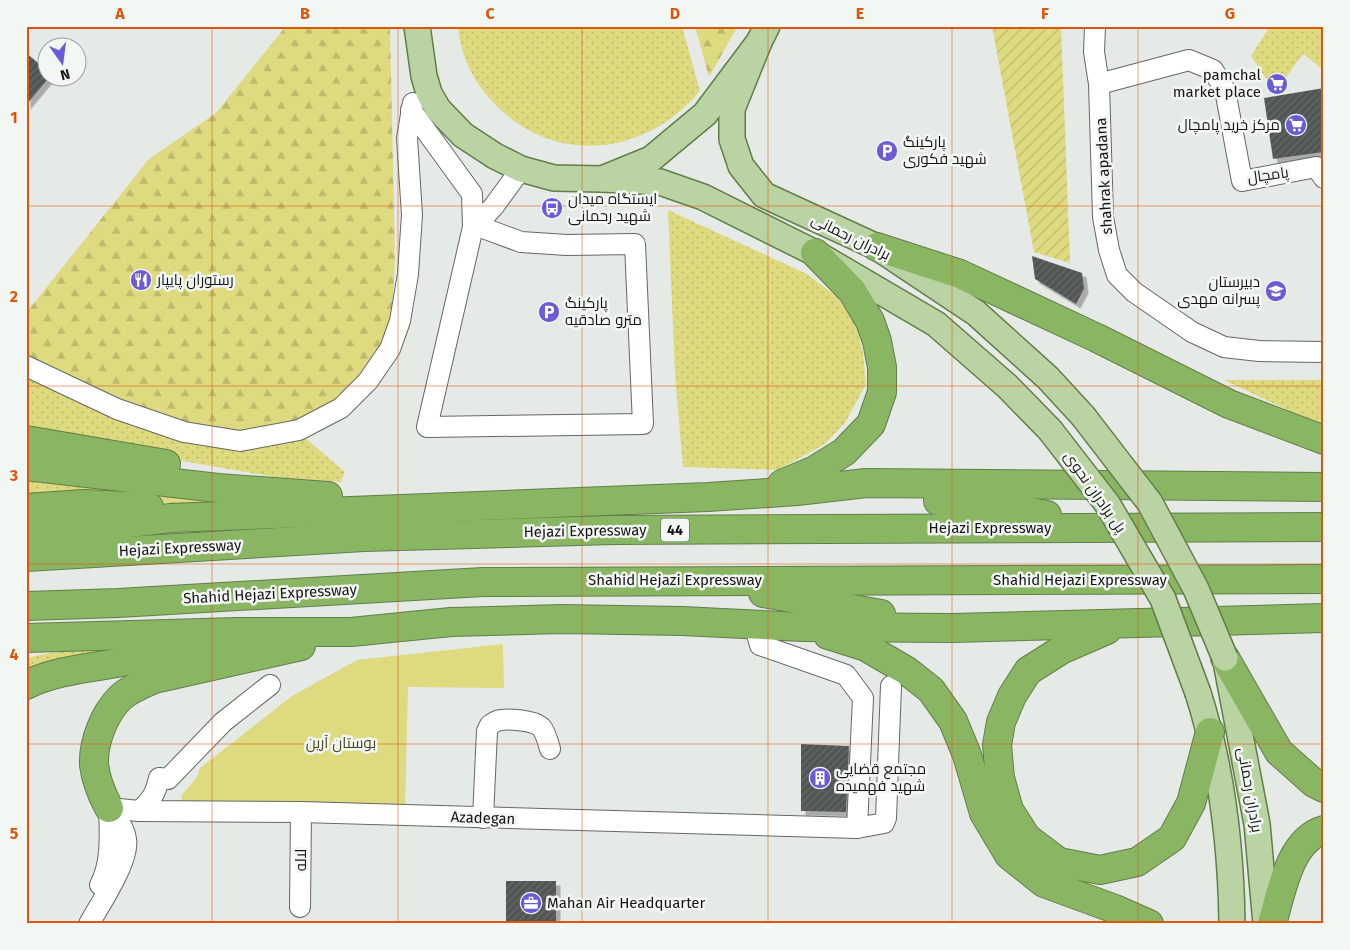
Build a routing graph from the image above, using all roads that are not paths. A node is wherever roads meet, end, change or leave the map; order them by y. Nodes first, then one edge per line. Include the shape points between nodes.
1 (416, 26) edge
2 (1087, 26) edge
3 (1094, 26) edge
4 (763, 34) edge
5 (1094, 52) junction
6 (424, 76) junction
7 (1099, 84) junction
8 (411, 110) junction
9 (521, 170) junction
10 (1320, 172) edge
11 (602, 179) junction
12 (472, 194) junction
13 (494, 206) junction
14 (877, 247) junction
15 (815, 253) junction
16 (1324, 352) edge
17 (26, 366) edge
18 (1050, 430) joint
19 (26, 440) edge
20 (1324, 440) edge
21 (26, 466) edge
22 (1324, 487) edge
23 (797, 491) junction
24 (330, 496) junction
25 (708, 497) junction
26 (514, 506) junction
27 (26, 508) edge
28 (238, 515) junction
29 (1112, 527) junction
30 (1324, 527) edge
31 (26, 534) edge
32 (26, 557) edge
33 (1324, 579) edge
34 (685, 580) junction
35 (26, 606) edge
36 (1283, 618) junction
37 (1324, 618) edge
38 (754, 624) junction
39 (1120, 624) junction
40 (1324, 624) edge
41 (803, 627) junction
42 (953, 628) junction
43 (351, 632) junction
44 (114, 635) junction
45 (26, 638) edge
46 (301, 646) junction
47 (26, 651) edge
48 (1225, 658) junction
49 (26, 685) edge
50 (270, 685) dead end
51 (891, 686) dead end
52 (1198, 693) joint
53 (1210, 732) junction
54 (550, 749) dead end
55 (1324, 788) edge
56 (109, 808) junction
57 (139, 811) junction
58 (301, 812) junction
59 (483, 818) junction
60 (858, 828) junction
61 (1324, 830) edge
62 (300, 907) dead end
63 (77, 924) edge
64 (89, 924) edge
65 (1149, 924) edge
66 (1232, 924) edge
67 (1266, 924) edge
68 (1272, 924) edge

1 - 6 main road, برادران رحمانی
2 - 5 street
3 - 5 street, shahrak apadana
4 - 11 main road via 705,114 651,159
4 - 14 main road, برادران رحمانی via 732,109 732,139 741,166 764,195
5 - 7 street, shahrak apadana
6 - 8 street
6 - 9 main road, برادران رحمانی via 438,109 463,135
7 - 10 street, پامچال via 1189,60 1213,70 1225,90 1242,181
7 - 16 street, shahrak apadana via 1103,217 1117,275 1134,292 1192,332 1224,347
8 - 12 street
8 - 17 street via 406,138 412,215 408,274 400,321 390,349 368,381 341,408 300,430 240,441 184,432 117,408
9 - 11 main road, برادران رحمانی via 554,178
9 - 13 street
11 - 15 main road, برادران رحمانی via 669,185 703,197
12 - 13 street via 482,207
12 - 13 street via 473,227 427,427 643,424 635,244 521,242 483,228 483,218
14 - 20 highway via 960,274 1229,404
14 - 48 main road, برادران رحمانی, bridge via 976,313 1048,378 1083,416 1150,503 1196,589
15 - 18 main road, برادران رحمانی via 936,324 1008,386
15 - 25 highway via 852,291 870,321 877,342 882,366 882,392 871,424 844,452 815,470 780,485
18 - 52 main road, پل برادران نحوی, bridge via 1108,504 1163,599
19 - 24 highway
21 - 24 highway via 228,489
22 - 23 highway via 866,483
23 - 25 highway
23 - 29 highway via 989,504
24 - 26 highway
25 - 26 highway
26 - 28 highway
27 - 28 highway via 117,505
28 - 31 highway
29 - 30 highway, Hejazi Expressway / 44
29 - 32 highway, Hejazi Expressway / 44 via 614,530 364,537
33 - 34 highway, Shahid Hejazi Expressway
34 - 35 highway, Shahid Hejazi Expressway via 484,582
34 - 42 highway
36 - 37 highway
36 - 39 highway
36 - 40 highway
38 - 41 highway
38 - 43 highway via 562,619 451,622
38 - 60 street via 760,645 846,675 863,698
39 - 42 highway
39 - 53 highway via 1061,650 1028,671 1012,696 1001,722 997,746 1000,778 1008,810 1027,838 1058,862 1100,870 1137,862 1172,838 1191,803
41 - 42 highway
41 - 65 highway via 866,647 907,670 931,690 954,720 984,812 1010,855 1044,883
43 - 44 highway
43 - 46 highway
44 - 45 highway
44 - 47 highway
46 - 49 highway via 217,650 137,659 75,670
46 - 56 highway via 154,679 121,697 111,709 96,745 94,764 101,793
48 - 55 highway via 1279,752
48 - 67 main road, برادران رحمانی via 1258,824
50 - 57 street via 223,722 168,779 159,778 150,802
51 - 60 street, Azadegan via 886,818 879,825
52 - 53 main road, برادران رحمانی
53 - 66 main road, برادران رحمانی via 1224,802 1232,880
54 - 59 street via 540,727 528,721 497,721 490,725
56 - 57 street, Azadegan
56 - 63 street via 106,875
56 - 64 street via 122,826 126,853
57 - 58 street, Azadegan
58 - 59 street, Azadegan
58 - 62 street, لاله
59 - 60 street, Azadegan
61 - 68 highway via 1299,847 1287,873

